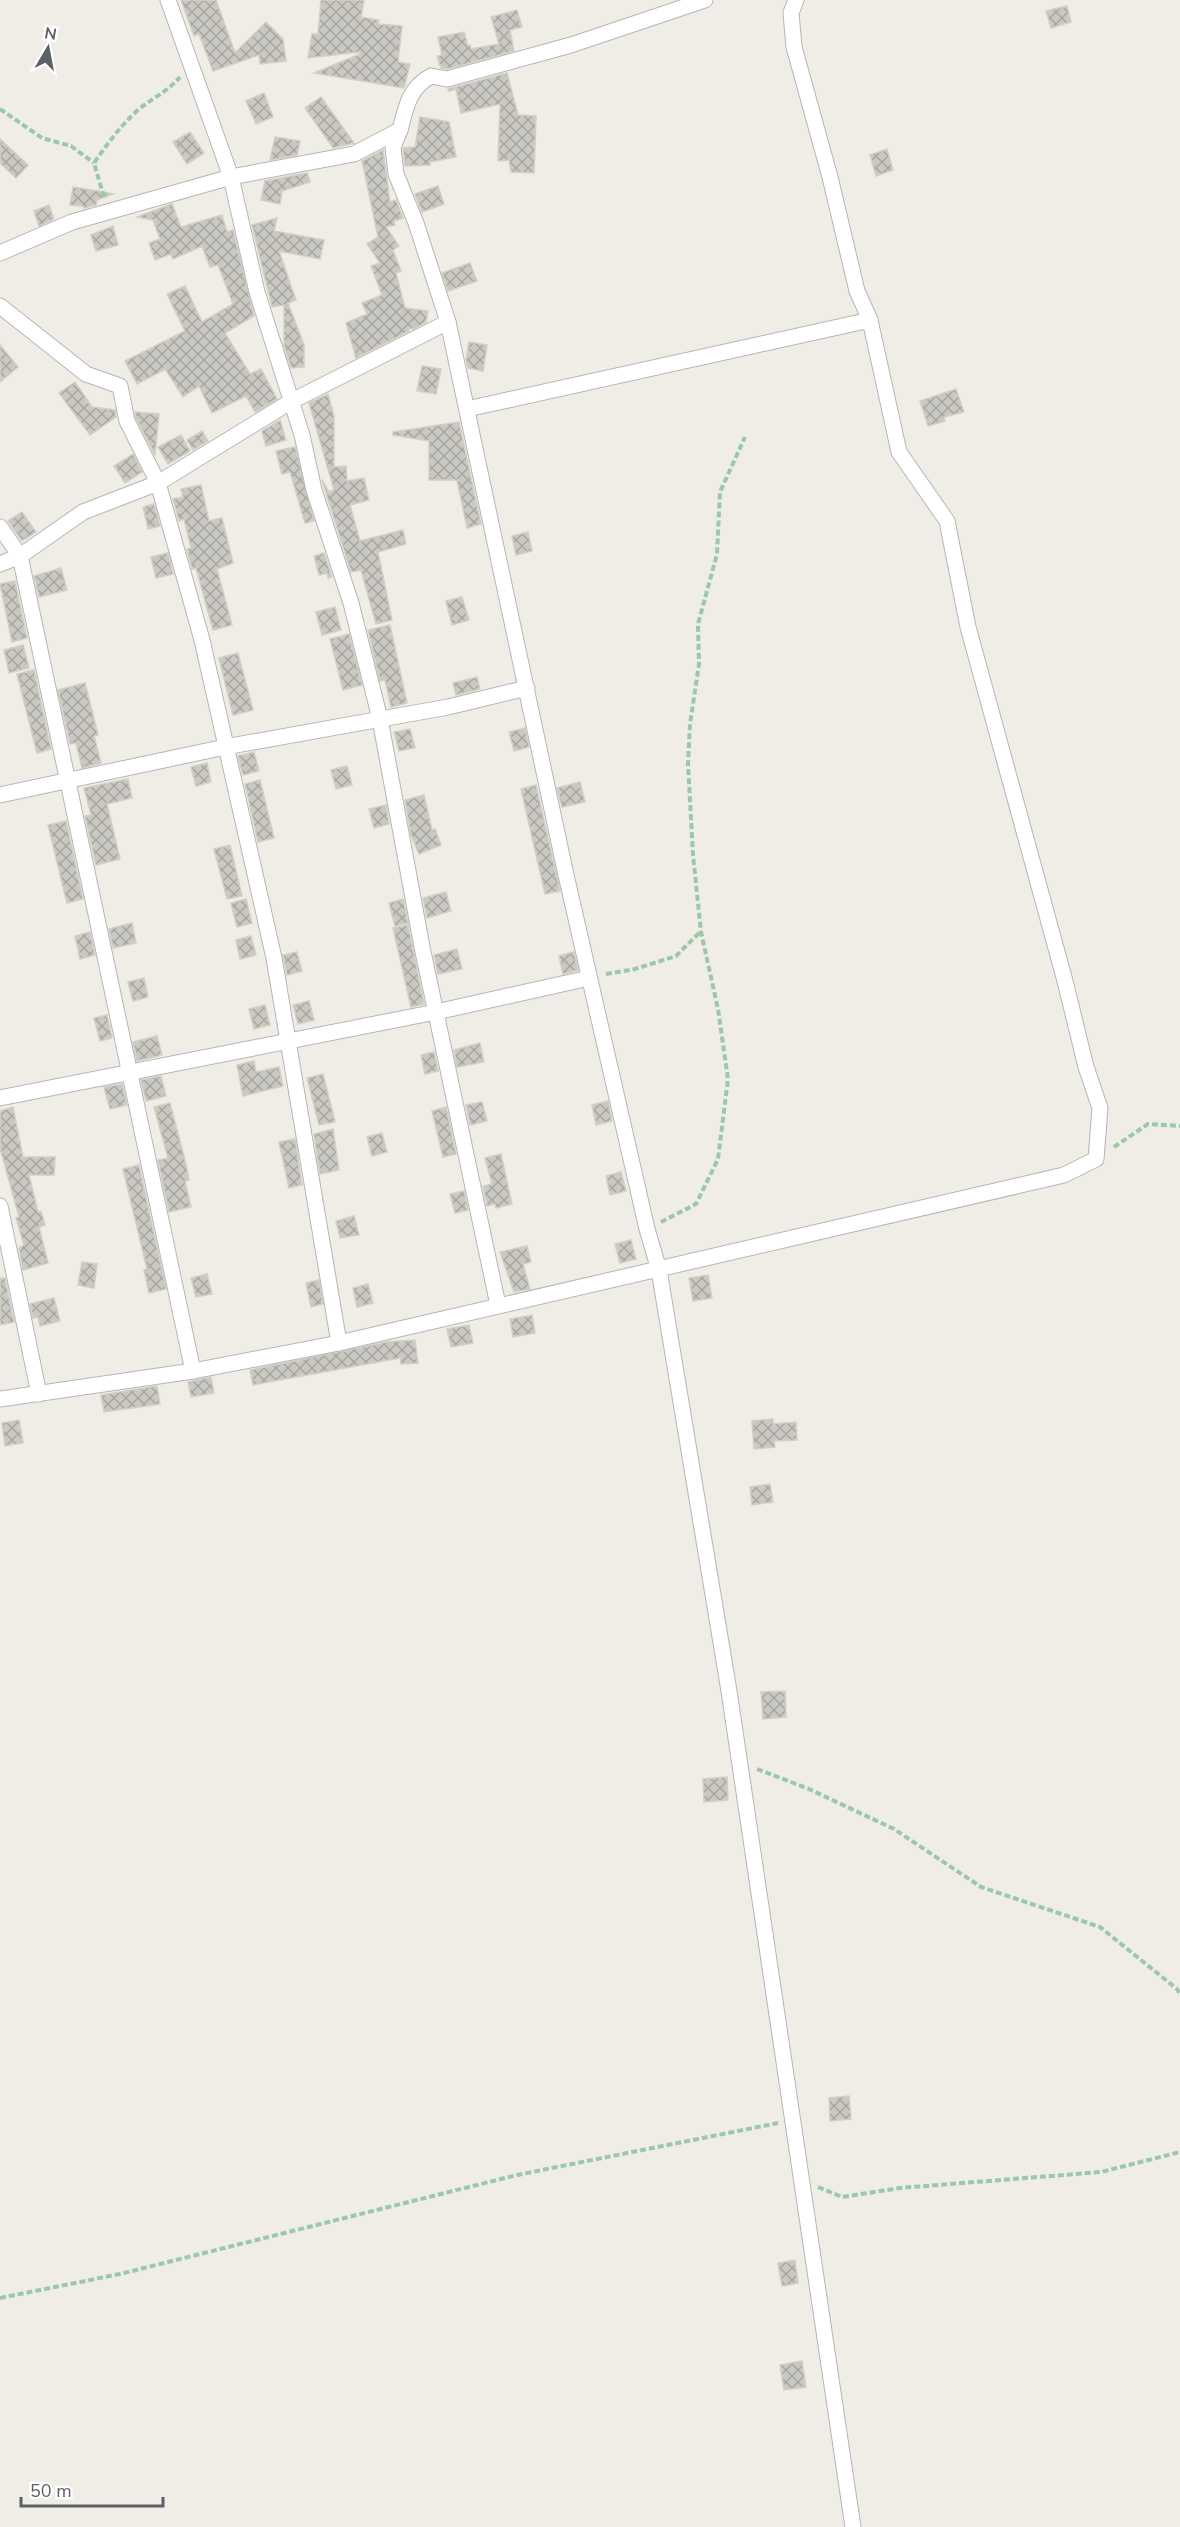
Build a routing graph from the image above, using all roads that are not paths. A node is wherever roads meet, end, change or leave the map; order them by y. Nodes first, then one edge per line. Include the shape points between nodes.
1 (168, 0) edge
2 (705, 0) edge
3 (796, 0) edge
4 (400, 130) junction
5 (231, 177) junction
6 (0, 253) edge
7 (0, 306) edge
8 (870, 320) junction
9 (448, 322) junction
10 (290, 402) junction
11 (467, 409) junction
12 (158, 483) junction
13 (0, 527) edge
14 (20, 555) junction
15 (0, 564) edge
16 (527, 688) junction
17 (380, 719) junction
18 (225, 747) junction
19 (69, 780) junction
20 (0, 795) edge
21 (590, 978) junction
22 (436, 1012) junction
23 (288, 1039) junction
24 (130, 1071) junction
25 (0, 1098) edge
26 (0, 1206) edge
27 (659, 1270) junction
28 (498, 1305) junction
29 (339, 1343) junction
30 (193, 1371) junction
31 (39, 1394) junction
32 (0, 1399) edge
33 (854, 2527) edge

1 - 5 street
2 - 4 street via 571,45 447,79 431,76 414,87
3 - 8 street via 791,13 794,47 857,291
4 - 5 street via 354,154
4 - 9 street via 393,147 396,174
5 - 6 street via 45,231
5 - 10 street via 242,235
7 - 12 street via 86,374 120,386 127,421
8 - 11 street
8 - 27 street via 899,452 947,521 968,627 1100,1108 1096,1159 1064,1175
9 - 10 street
9 - 11 street
10 - 12 street
10 - 17 street via 351,603
11 - 16 street
12 - 14 street via 83,512
12 - 18 street via 201,640
13 - 14 street
14 - 15 street
14 - 19 street
16 - 17 street
16 - 21 street
17 - 18 street
17 - 22 street
18 - 19 street
18 - 23 street via 274,958
19 - 20 street
19 - 24 street
21 - 22 street
21 - 27 street
22 - 23 street
22 - 28 street
23 - 24 street
23 - 29 street
24 - 25 street
24 - 30 street
26 - 31 street
27 - 28 street
27 - 33 street via 739,1762
28 - 29 street
29 - 30 street
30 - 31 street
31 - 32 street

